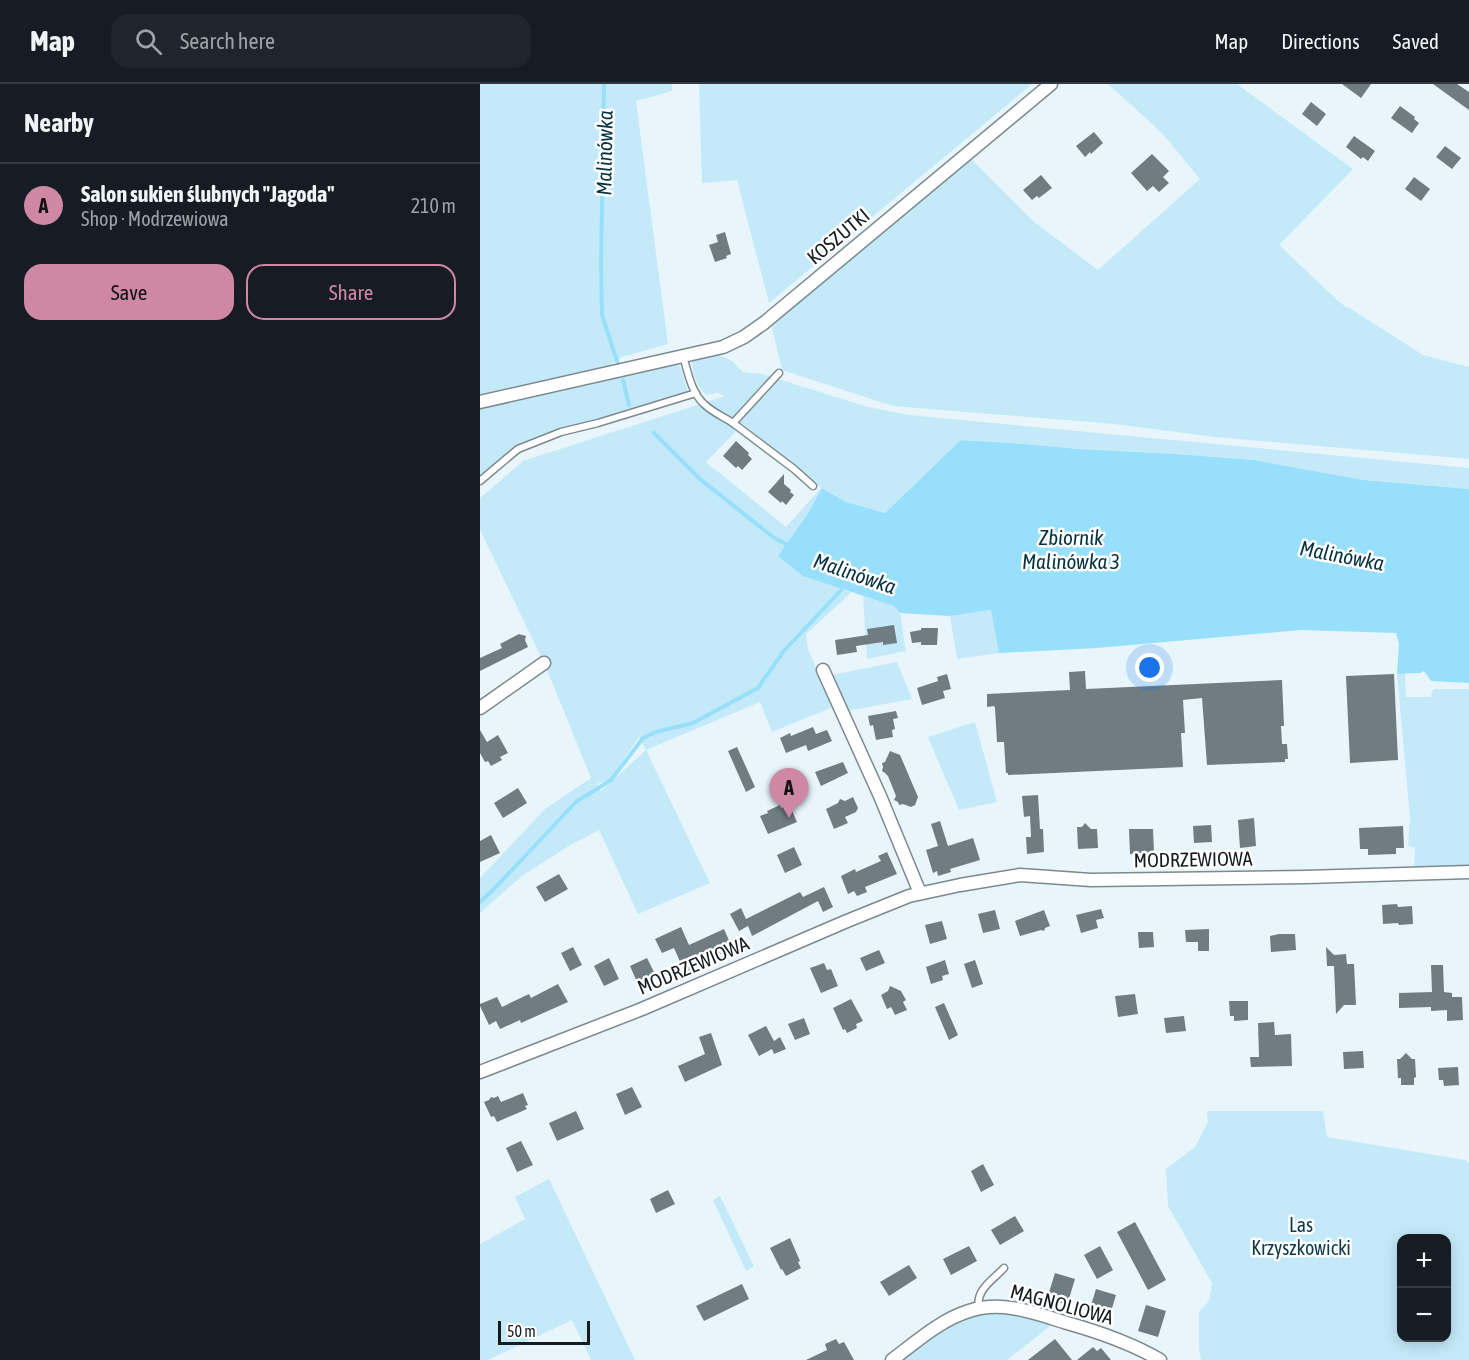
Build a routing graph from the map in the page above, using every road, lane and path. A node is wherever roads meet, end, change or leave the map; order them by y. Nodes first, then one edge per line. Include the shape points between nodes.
1 (1051, 84) edge
2 (683, 356) junction
3 (779, 373) dead end
4 (698, 395) junction
5 (480, 402) edge
6 (733, 423) junction
7 (480, 481) edge
8 (813, 486) dead end
9 (544, 663) dead end
10 (823, 670) dead end
11 (480, 708) edge
12 (1469, 872) edge
13 (920, 893) junction
14 (480, 1072) edge
15 (1004, 1268) dead end
16 (980, 1308) junction
17 (892, 1360) edge
18 (1160, 1360) edge

1 - 2 street, KOSZUTKI via 764,323 734,343
2 - 4 lane
2 - 5 street, KOSZUTKI
3 - 6 lane
4 - 6 lane via 705,405
4 - 7 lane via 561,432 518,448
6 - 8 lane
9 - 11 street
10 - 13 street
12 - 13 street, MODRZEWIOWA via 1091,880 1020,875
13 - 14 street, MODRZEWIOWA
15 - 16 lane via 981,1291
16 - 17 street, MAGNOLIOWA via 950,1318
16 - 18 street, MAGNOLIOWA via 1027,1311 1128,1343

